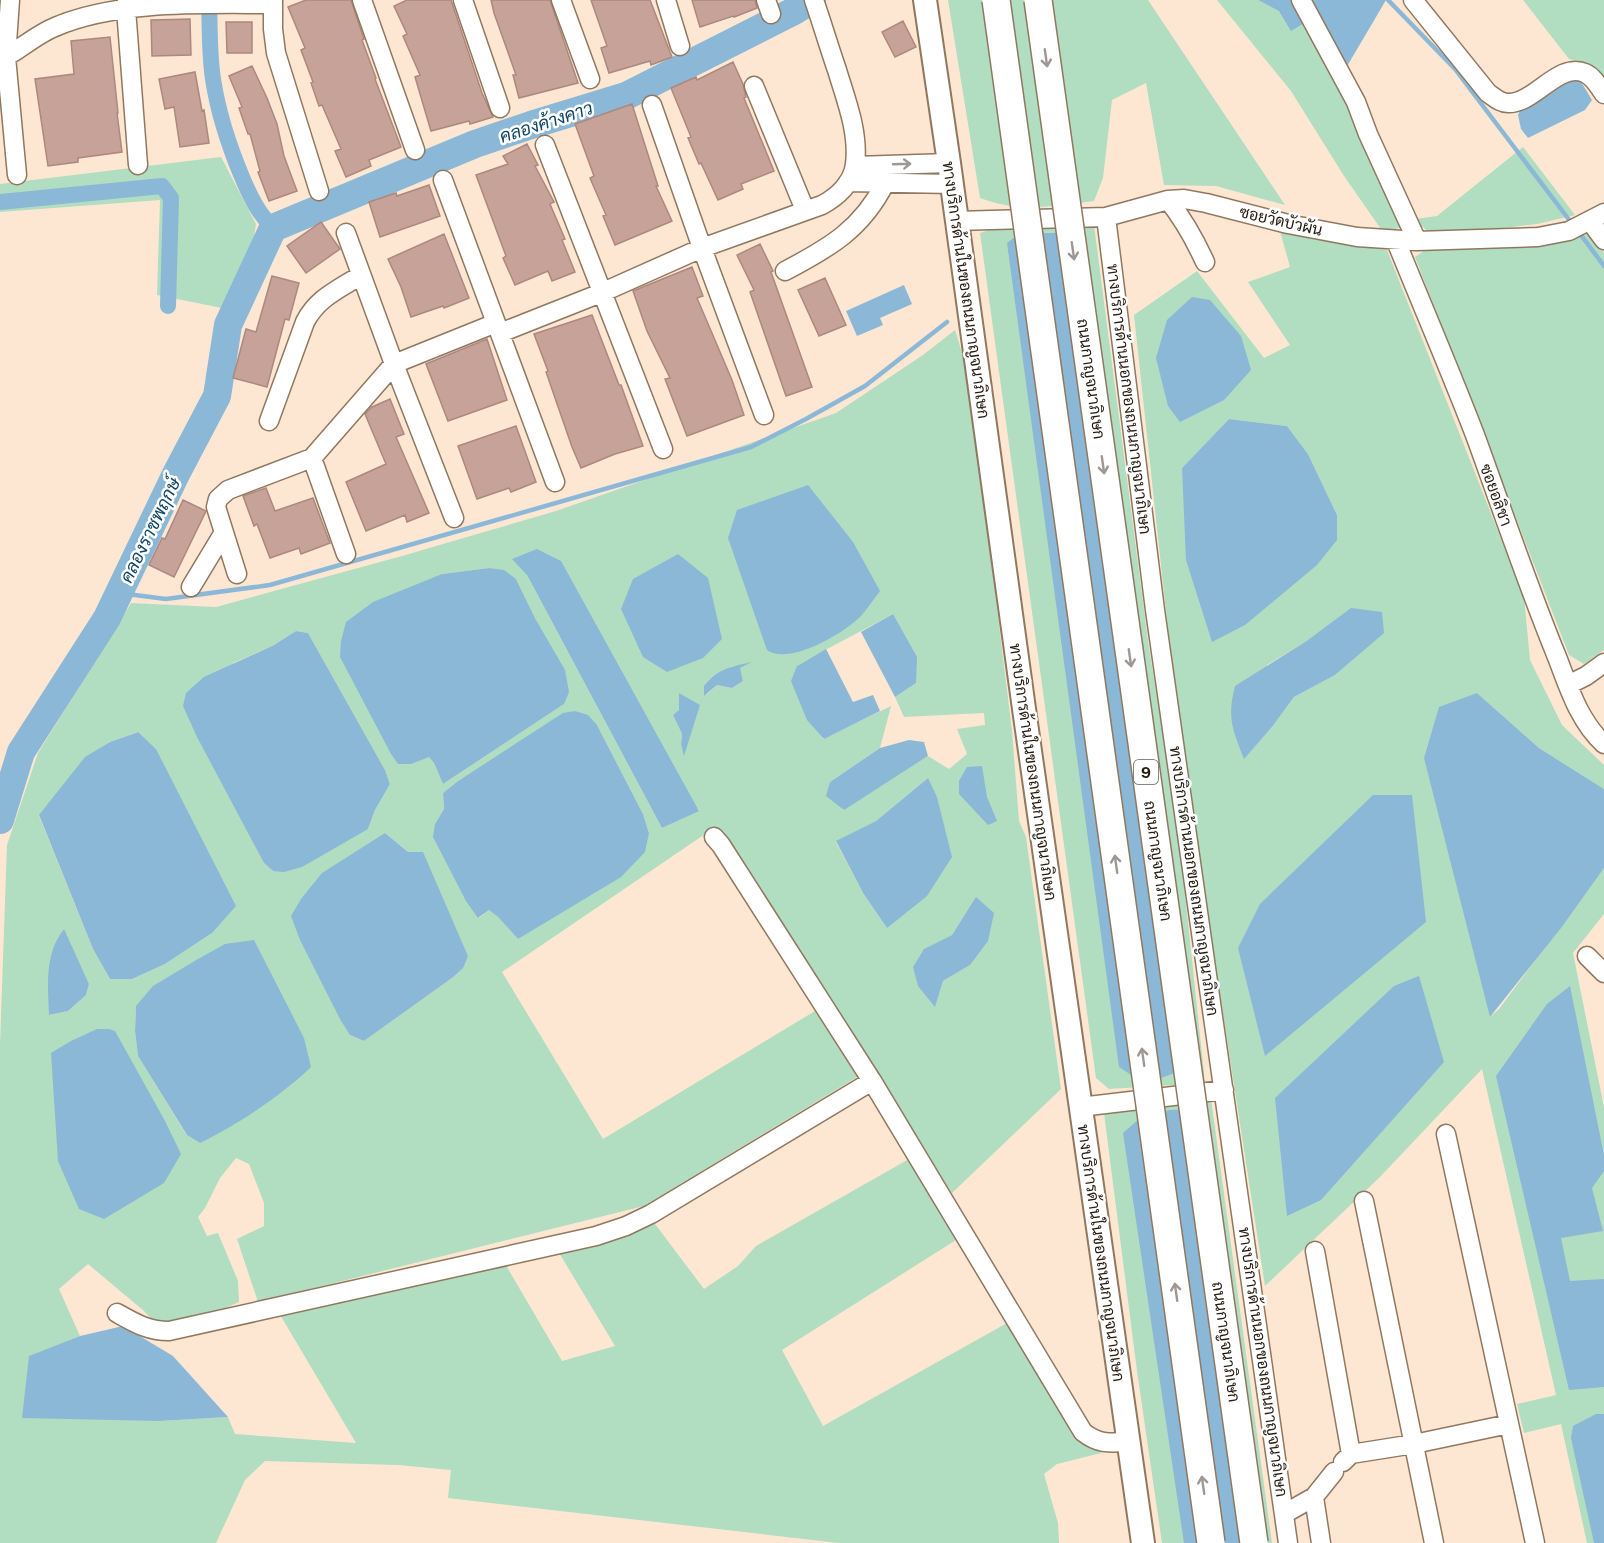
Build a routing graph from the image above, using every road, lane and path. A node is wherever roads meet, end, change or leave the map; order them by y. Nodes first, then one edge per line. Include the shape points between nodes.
1 (10, 0) edge
2 (362, 0) edge
3 (463, 0) edge
4 (561, 0) edge
5 (666, 0) edge
6 (814, 0) edge
7 (924, 0) edge
8 (996, 0) edge
9 (1038, 0) edge
10 (1301, 0) edge
11 (1413, 0) edge
12 (273, 2) edge
13 (127, 5) edge
14 (680, 46) dead end
15 (3, 58) edge
16 (590, 79) dead end
17 (754, 86) dead end
18 (1604, 94) edge
19 (652, 105) dead end
20 (500, 108) dead end
21 (545, 145) dead end
22 (415, 150) dead end
23 (138, 165) dead end
24 (852, 174) junction
25 (950, 174) junction
26 (17, 175) dead end
27 (443, 180) dead end
28 (885, 183) junction
29 (320, 191) dead end
30 (1168, 200) junction
31 (805, 210) junction
32 (1106, 217) junction
33 (956, 220) junction
34 (1586, 223) edge
35 (346, 233) dead end
36 (1604, 240) edge
37 (1396, 241) junction
38 (1417, 241) junction
39 (702, 248) junction
40 (1205, 262) dead end
41 (785, 272) dead end
42 (361, 275) junction
43 (601, 293) junction
44 (498, 328) junction
45 (394, 364) junction
46 (764, 415) dead end
47 (269, 421) dead end
48 (663, 449) dead end
49 (312, 458) junction
50 (555, 482) dead end
51 (454, 518) dead end
52 (223, 534) junction
53 (346, 554) dead end
54 (237, 574) dead end
55 (191, 587) dead end
56 (1604, 663) edge
57 (1568, 686) junction
58 (1604, 744) edge
59 (714, 837) dead end
60 (1587, 956) dead end
61 (1604, 973) edge
62 (872, 1081) junction
63 (1224, 1090) junction
64 (1080, 1107) junction
65 (1446, 1134) dead end
66 (1364, 1201) dead end
67 (1315, 1251) dead end
68 (117, 1313) dead end
69 (1509, 1424) junction
70 (1127, 1442) junction
71 (1414, 1444) junction
72 (1343, 1462) junction
73 (1314, 1497) junction
74 (1284, 1514) junction
75 (1143, 1543) edge
76 (1211, 1543) edge
77 (1254, 1543) edge
78 (1288, 1543) edge
79 (1321, 1543) edge
80 (1434, 1543) edge
81 (1535, 1543) edge

1 - 15 street
2 - 22 street
3 - 20 street
4 - 16 street
5 - 14 street
6 - 24 street via 850,112 855,139
7 - 25 main road, ทางบริการด้านในของถนนกาญจนาภิเษก
76 -> 8 highway, bridge
9 -> 77 highway, ถนนกาญจนาภิเษก / 9, bridge
10 - 38 street via 1356,102
11 - 18 street via 1488,93 1498,100 1520,101 1565,73 1576,71 1593,79
12 - 13 street
12 - 29 street via 276,53
13 - 15 street via 56,27
13 - 23 street
15 - 26 street
17 - 31 street
19 - 39 street
21 - 43 street
24 -> 25 street
24 - 28 street
24 - 31 street via 832,200
25 - 28 street
25 - 33 main road, ทางบริการด้านในของถนนกาญจนาภิเษก
27 - 44 street
28 - 41 street via 864,217 840,239
30 - 32 street, ซอยวัดบัวผัน
30 - 37 street, ซอยวัดบัวผัน via 1206,203 1288,224
30 - 40 street via 1188,227
31 - 39 street
32 - 33 street, ซอยวัดบัวผัน
32 - 63 street, ทางบริการด้านนอกของถนนกาญจนาภิเษก via 1155,610
33 - 64 main road, ทางบริการด้านในของถนนกาญจนาภิเษก
34 - 36 street
34 - 38 street, ซอยวัดบัวผัน via 1538,237
35 - 42 street
37 - 38 street, ซอยวัดบัวผัน
37 - 57 street, ซอยอลิชา via 1474,433
39 - 43 street
39 - 46 street
42 - 45 street
42 - 47 street via 324,297 311,310
43 - 44 street
43 - 48 street
44 - 45 street
44 - 50 street
45 - 49 street
45 - 51 street
49 - 52 street via 228,490 216,507
49 - 53 street
52 - 54 street
52 - 55 street
56 - 57 street
57 - 58 street, ซอยอลิชา via 1582,718
59 - 62 street
60 - 61 street
62 - 68 street via 651,1215 596,1236 169,1331 141,1327
62 - 70 street via 1083,1432 1103,1443
63 - 64 street
63 - 74 street, ทางบริการด้านนอกของถนนกาญจนาภิเษก
64 - 70 main road, ทางบริการด้านในของถนนกาญจนาภิเษก
65 - 69 street
66 - 71 street
67 - 72 street
69 - 71 street
69 - 81 street
70 - 75 main road, ทางบริการด้านในของถนนกาญจนาภิเษก
71 - 72 street
71 - 80 street
72 - 73 street
73 - 74 street
73 - 79 street
74 - 78 street, ทางบริการด้านนอกของถนนกาญจนาภิเษก

